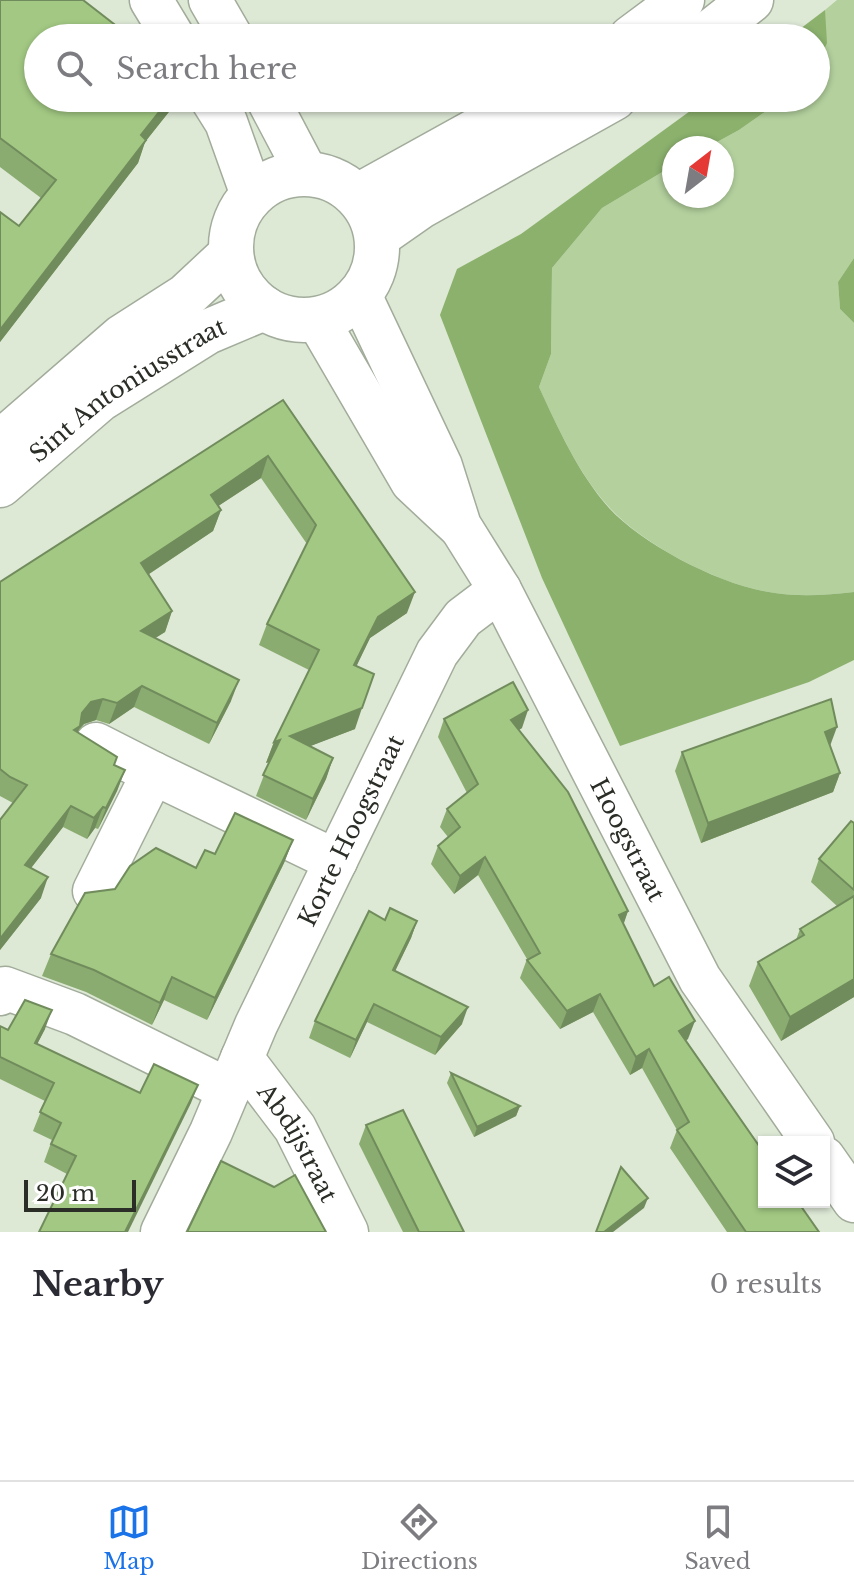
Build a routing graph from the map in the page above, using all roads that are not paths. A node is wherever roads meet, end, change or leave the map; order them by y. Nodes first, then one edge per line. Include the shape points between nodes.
1 (151, 0) edge
2 (210, 0) edge
3 (682, 0) edge
4 (751, 0) edge
5 (166, 24) edge
6 (224, 24) edge
7 (650, 24) edge
8 (721, 24) edge
9 (220, 112) edge
10 (274, 112) edge
11 (510, 112) edge
12 (589, 112) edge
13 (307, 174) junction
14 (252, 195) junction
15 (358, 196) junction
16 (378, 236) junction
17 (231, 254) junction
18 (360, 295) junction
19 (264, 308) junction
20 (317, 319) junction
21 (0, 443) edge
22 (0, 485) edge
23 (460, 526) junction
24 (500, 590) junction
25 (96, 744) edge
26 (153, 773) junction
27 (336, 861) junction
28 (94, 891) edge
29 (0, 994) edge
30 (236, 1074) junction
31 (809, 1136) edge
32 (830, 1167) edge
33 (854, 1201) edge
34 (162, 1232) edge
35 (347, 1232) edge

1 - 5 street
2 - 6 street
3 - 7 main road
4 - 8 main road
9 - 14 street
10 - 13 street
11 - 15 main road
12 - 16 main road via 421,206
13 - 14 main road via 287,175
13 - 15 main road via 327,176
14 - 17 main road via 239,213
15 - 16 main road
16 - 18 main road via 376,268
17 - 19 main road via 247,294
17 - 21 main road, Sint Antoniusstraat via 186,296 122,337
18 - 20 main road via 341,311
18 - 23 street, Hoogstraat via 441,466
19 - 20 main road via 299,320
19 - 22 main road, Sint Antoniusstraat via 207,332 100,399
20 - 23 street, Hoogstraat via 412,482
23 - 24 street, Hoogstraat
24 - 27 street, Korte Hoogstraat via 463,618 437,653
24 - 31 street, Hoogstraat via 700,979
25 - 26 street
26 - 27 street
26 - 28 street
27 - 30 street, Korte Hoogstraat
29 - 30 street via 5,988
30 - 34 street, Korte Hoogstraat
30 - 35 street, Abdijstraat via 295,1128
32 - 33 street

